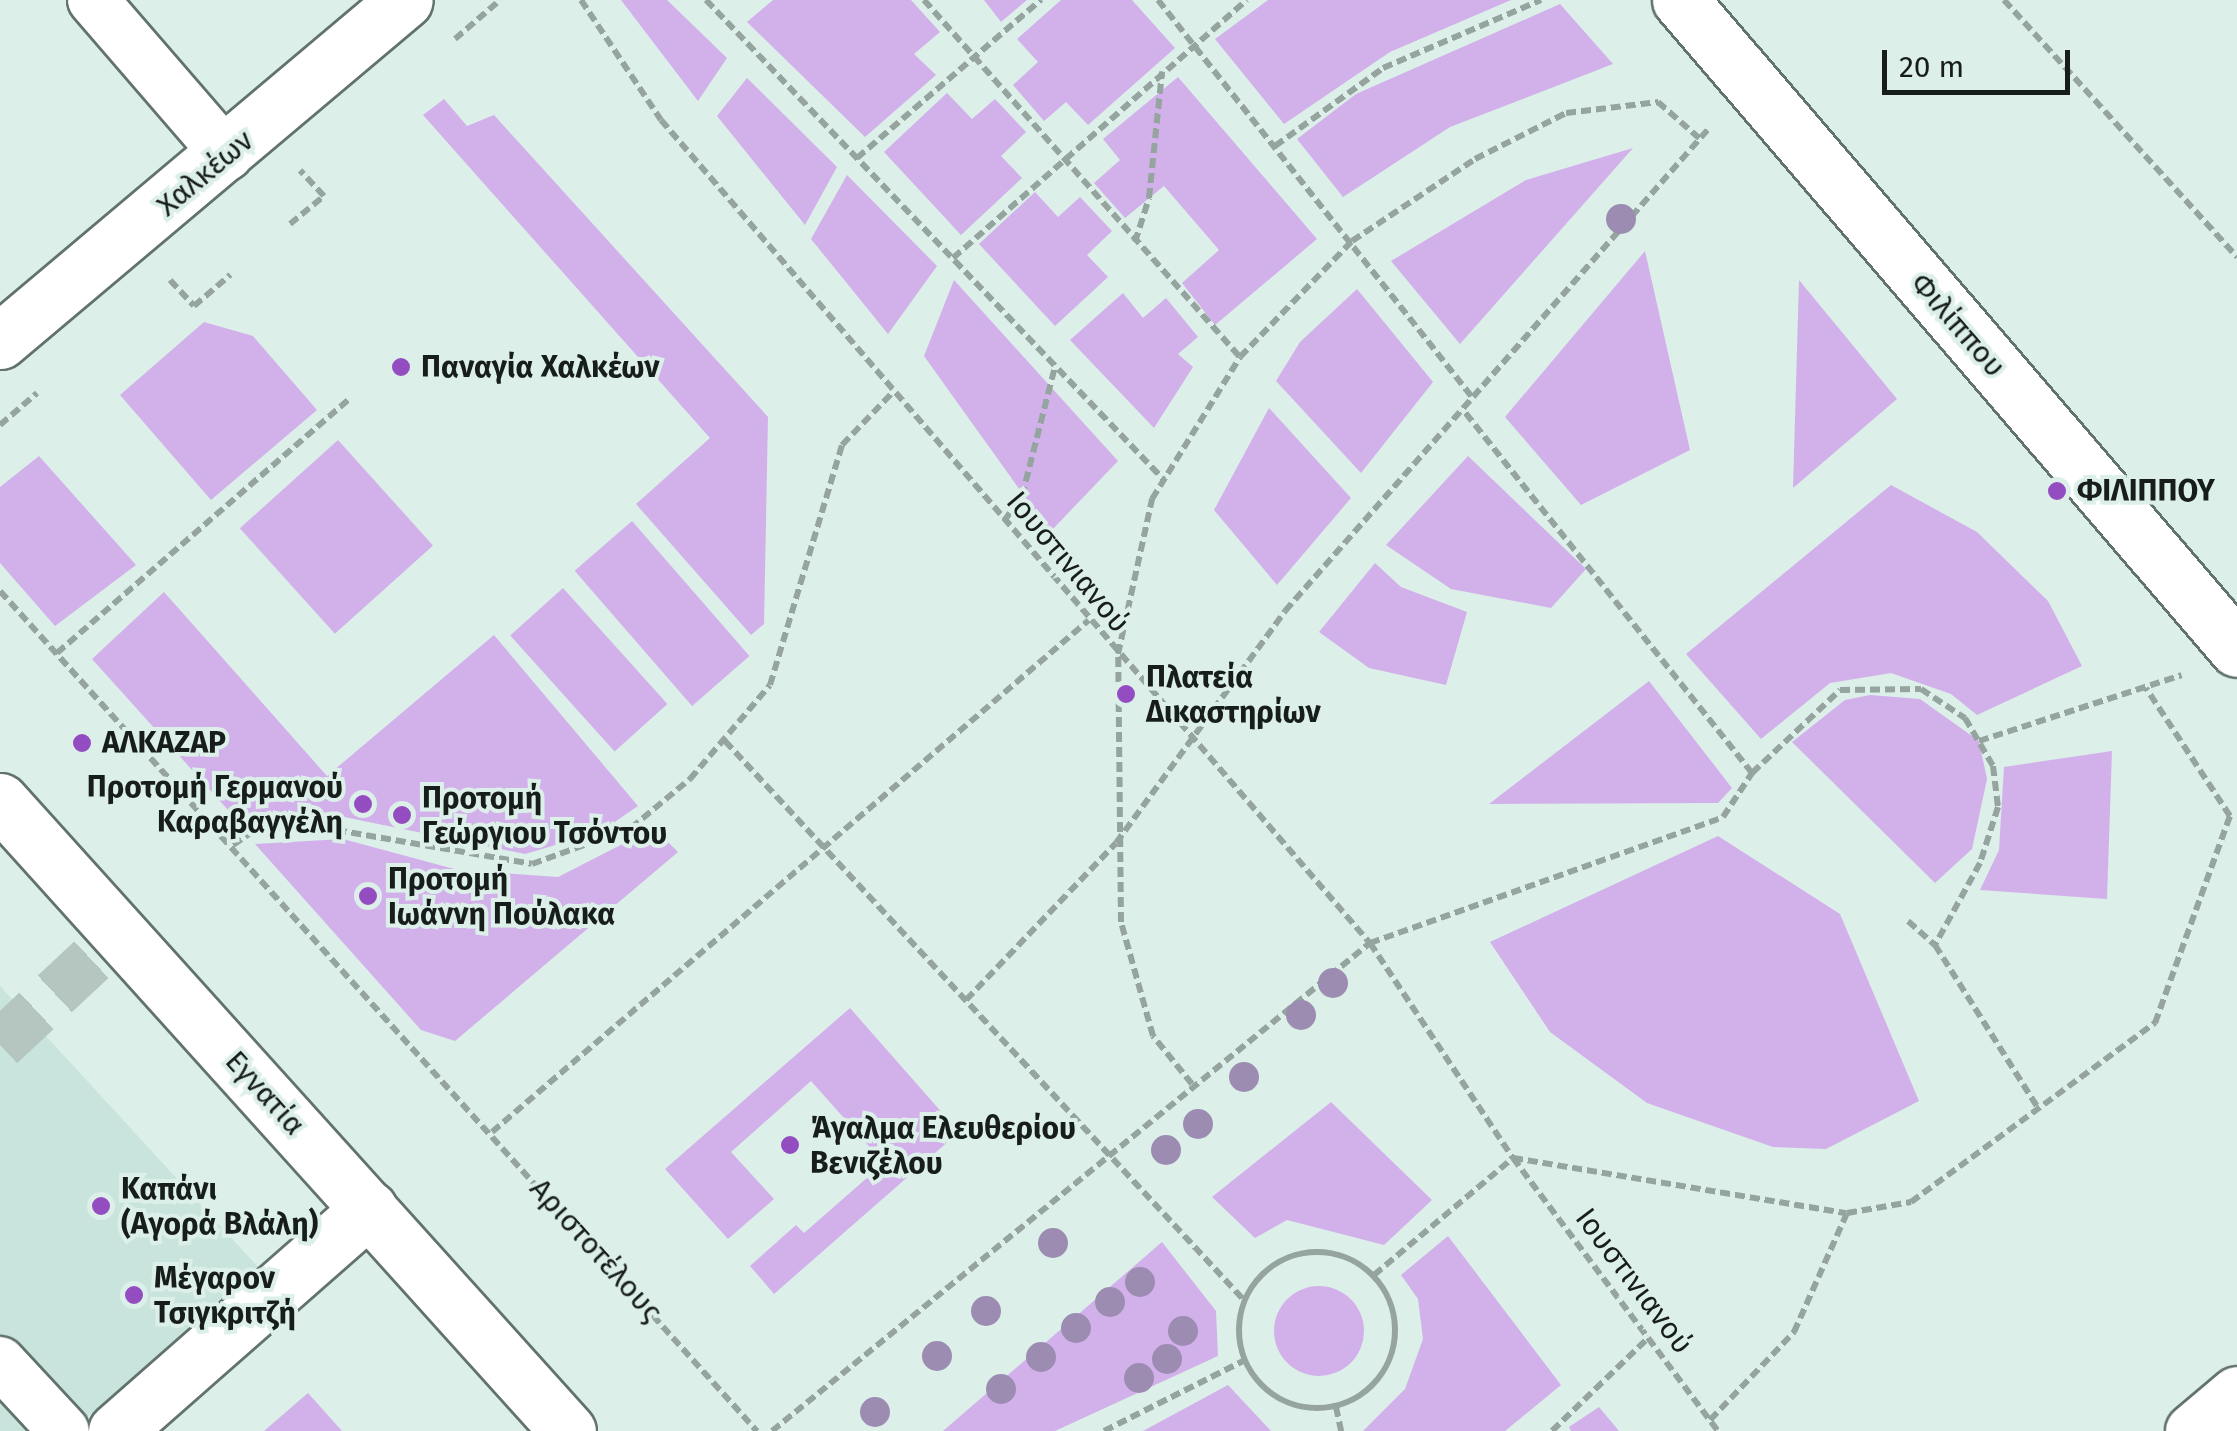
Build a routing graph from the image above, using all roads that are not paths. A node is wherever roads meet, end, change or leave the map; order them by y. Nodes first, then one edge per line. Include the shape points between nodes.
1 (93, 0) edge
2 (405, 0) edge
3 (1680, 0) edge
4 (227, 155) junction
5 (0, 340) edge
6 (2217, 660) edge
7 (0, 801) edge
8 (369, 1209) junction
9 (0, 1362) edge
10 (2237, 1394) edge
11 (64, 1431) edge
12 (116, 1431) edge
13 (568, 1431) edge
14 (2193, 1431) edge

1 - 4 street
2 - 4 street, Χαλκέων
3 - 6 street, Φιλίππου
4 - 5 street, Χαλκέων
7 - 8 street, Εγνατία
8 - 12 street
8 - 13 street, Εγνατία
9 - 11 street
10 - 14 street

